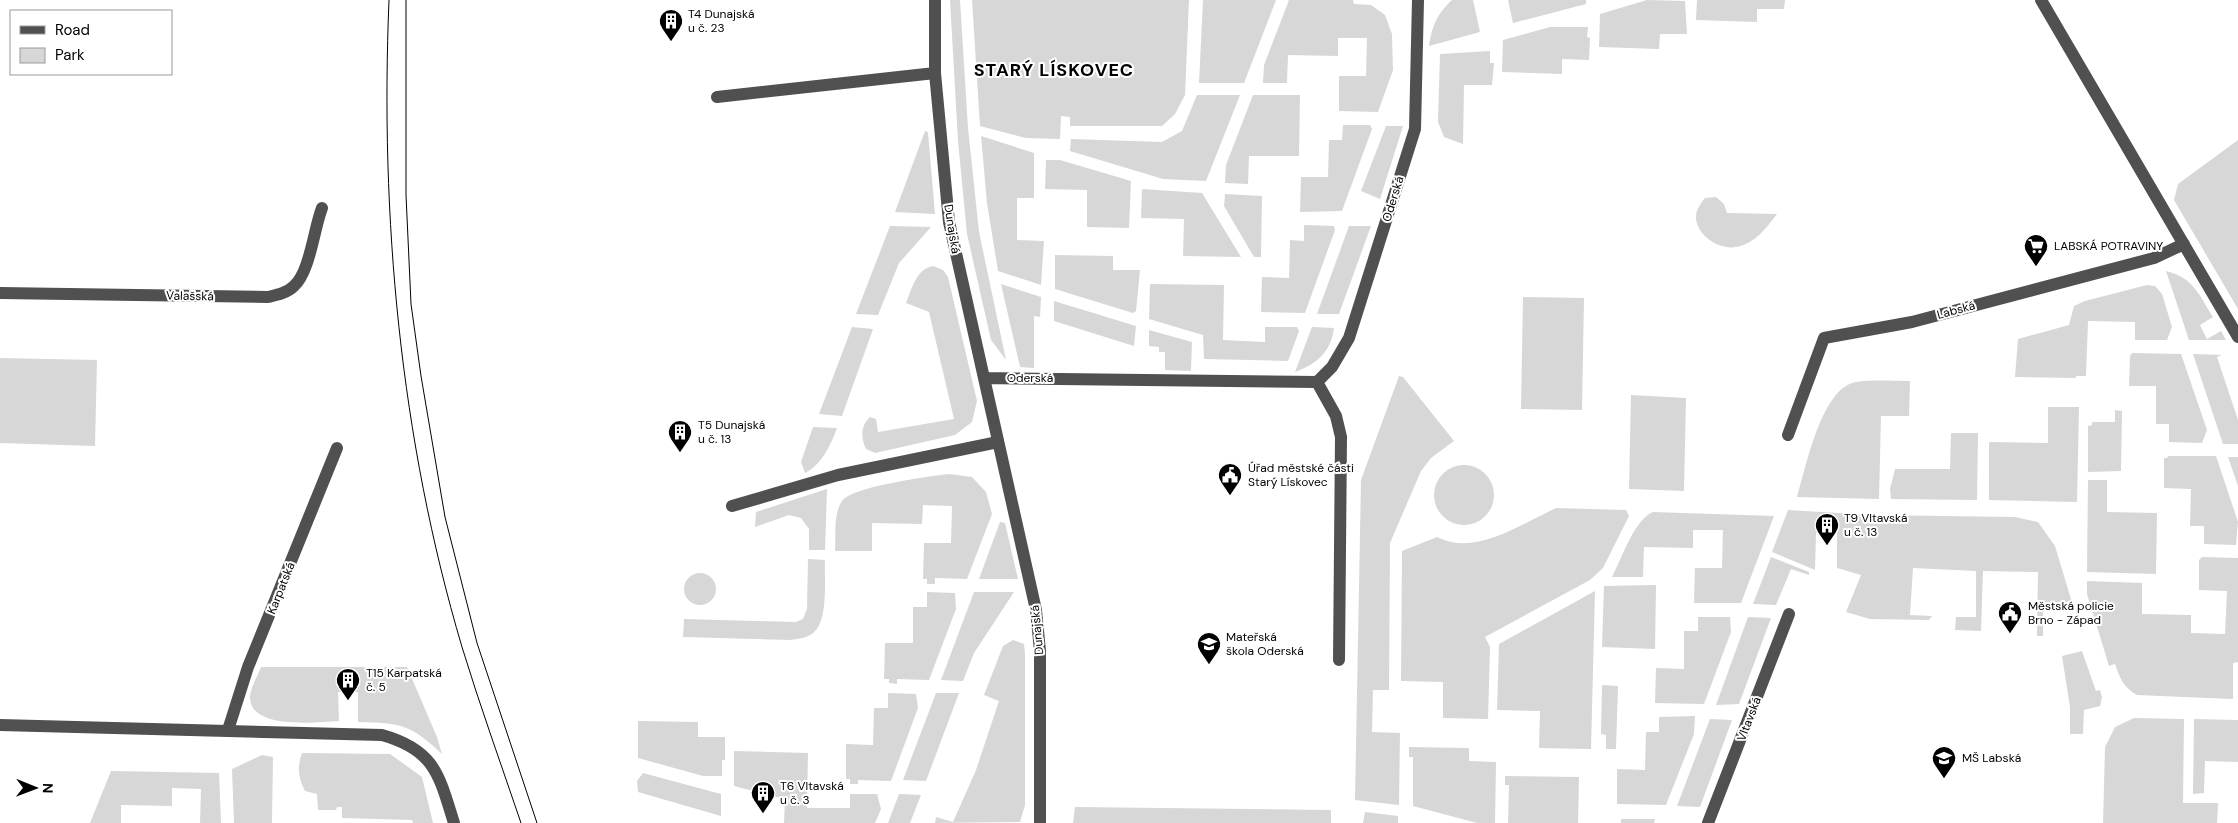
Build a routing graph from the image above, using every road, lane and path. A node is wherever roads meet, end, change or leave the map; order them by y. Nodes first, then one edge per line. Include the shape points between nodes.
1 (935, 0) edge
2 (1418, 0) edge
3 (2041, 0) edge
4 (935, 73) junction
5 (718, 97) dead end
6 (322, 208) dead end
7 (2184, 244) junction
8 (0, 293) edge
9 (2238, 338) edge
10 (984, 378) junction
11 (1316, 382) junction
12 (1788, 435) dead end
13 (998, 442) junction
14 (337, 448) dead end
15 (732, 506) dead end
16 (1789, 614) dead end
17 (1339, 660) dead end
18 (0, 725) edge
19 (228, 730) junction
20 (454, 823) edge
21 (1040, 823) edge
22 (1708, 823) edge

1 - 4 street, Dunajská
2 - 11 street, Oderská via 1415,129 1349,338 1332,367
3 - 7 street
4 - 5 street
4 - 10 street, Dunajská via 949,222
6 - 8 street, Valašská via 302,272 295,285 276,295
7 - 9 street
7 - 12 street, Labská via 2154,258 1912,322 1824,338
10 - 11 street, Oderská
10 - 13 street, Dunajská
11 - 17 street via 1336,416 1341,437
13 - 15 street via 838,474
13 - 21 street, Dunajská via 1036,610 1040,651
14 - 19 street, Karpatská via 248,667
16 - 22 street, Vltavská
18 - 19 street
19 - 20 street via 382,734 399,740 418,750 432,764

